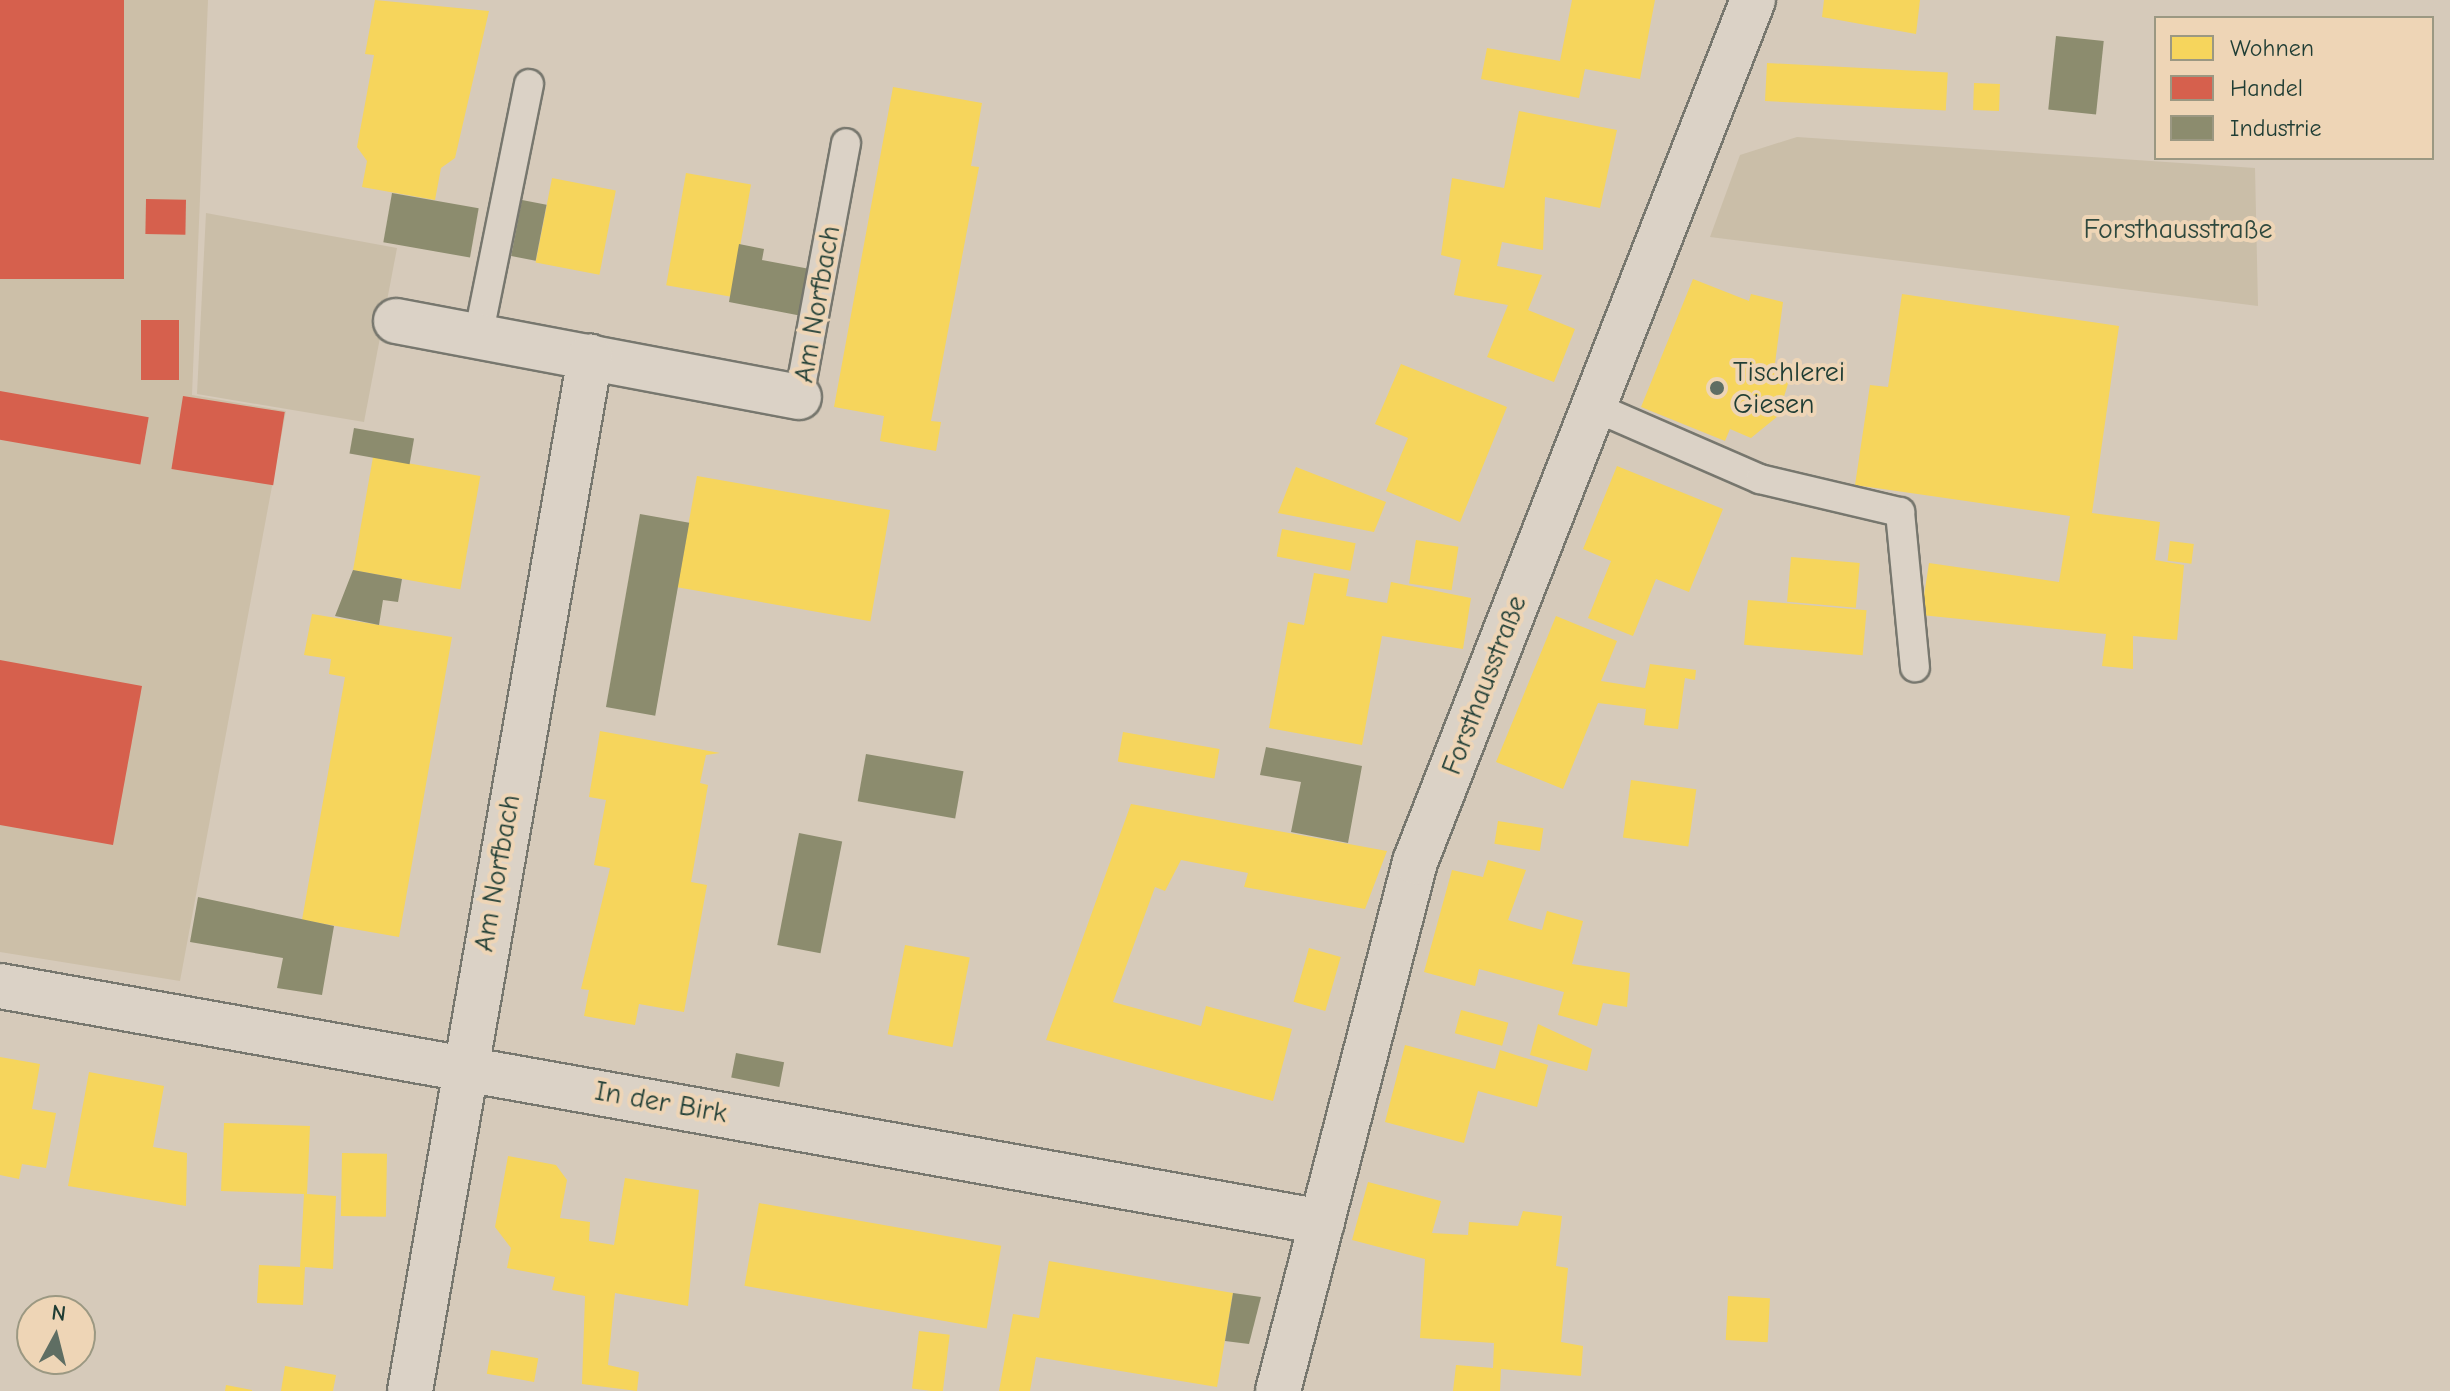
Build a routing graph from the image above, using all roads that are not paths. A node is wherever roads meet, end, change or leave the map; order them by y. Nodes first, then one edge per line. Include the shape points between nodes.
1 (1753, 0) edge
2 (529, 84) dead end
3 (846, 143) dead end
4 (396, 321) dead end
5 (478, 337) junction
6 (590, 357) junction
7 (799, 397) joint
8 (1592, 406) junction
9 (1915, 667) dead end
10 (0, 986) edge
11 (462, 1066) junction
12 (1322, 1222) junction
13 (410, 1391) edge
14 (1278, 1391) edge

1 - 8 street, Forsthausstraße
2 - 5 lane
3 - 7 lane, Am Norfbach
4 - 5 street, Am Norfbach
5 - 6 street, Am Norfbach
6 - 7 street, Am Norfbach
6 - 11 street, Am Norfbach
8 - 9 lane via 1760,479 1900,512
8 - 12 street, Forsthausstraße via 1415,862
10 - 11 street, In der Birk
11 - 12 street, In der Birk
11 - 13 street, Am Norfbach
12 - 14 street, Forsthausstraße

